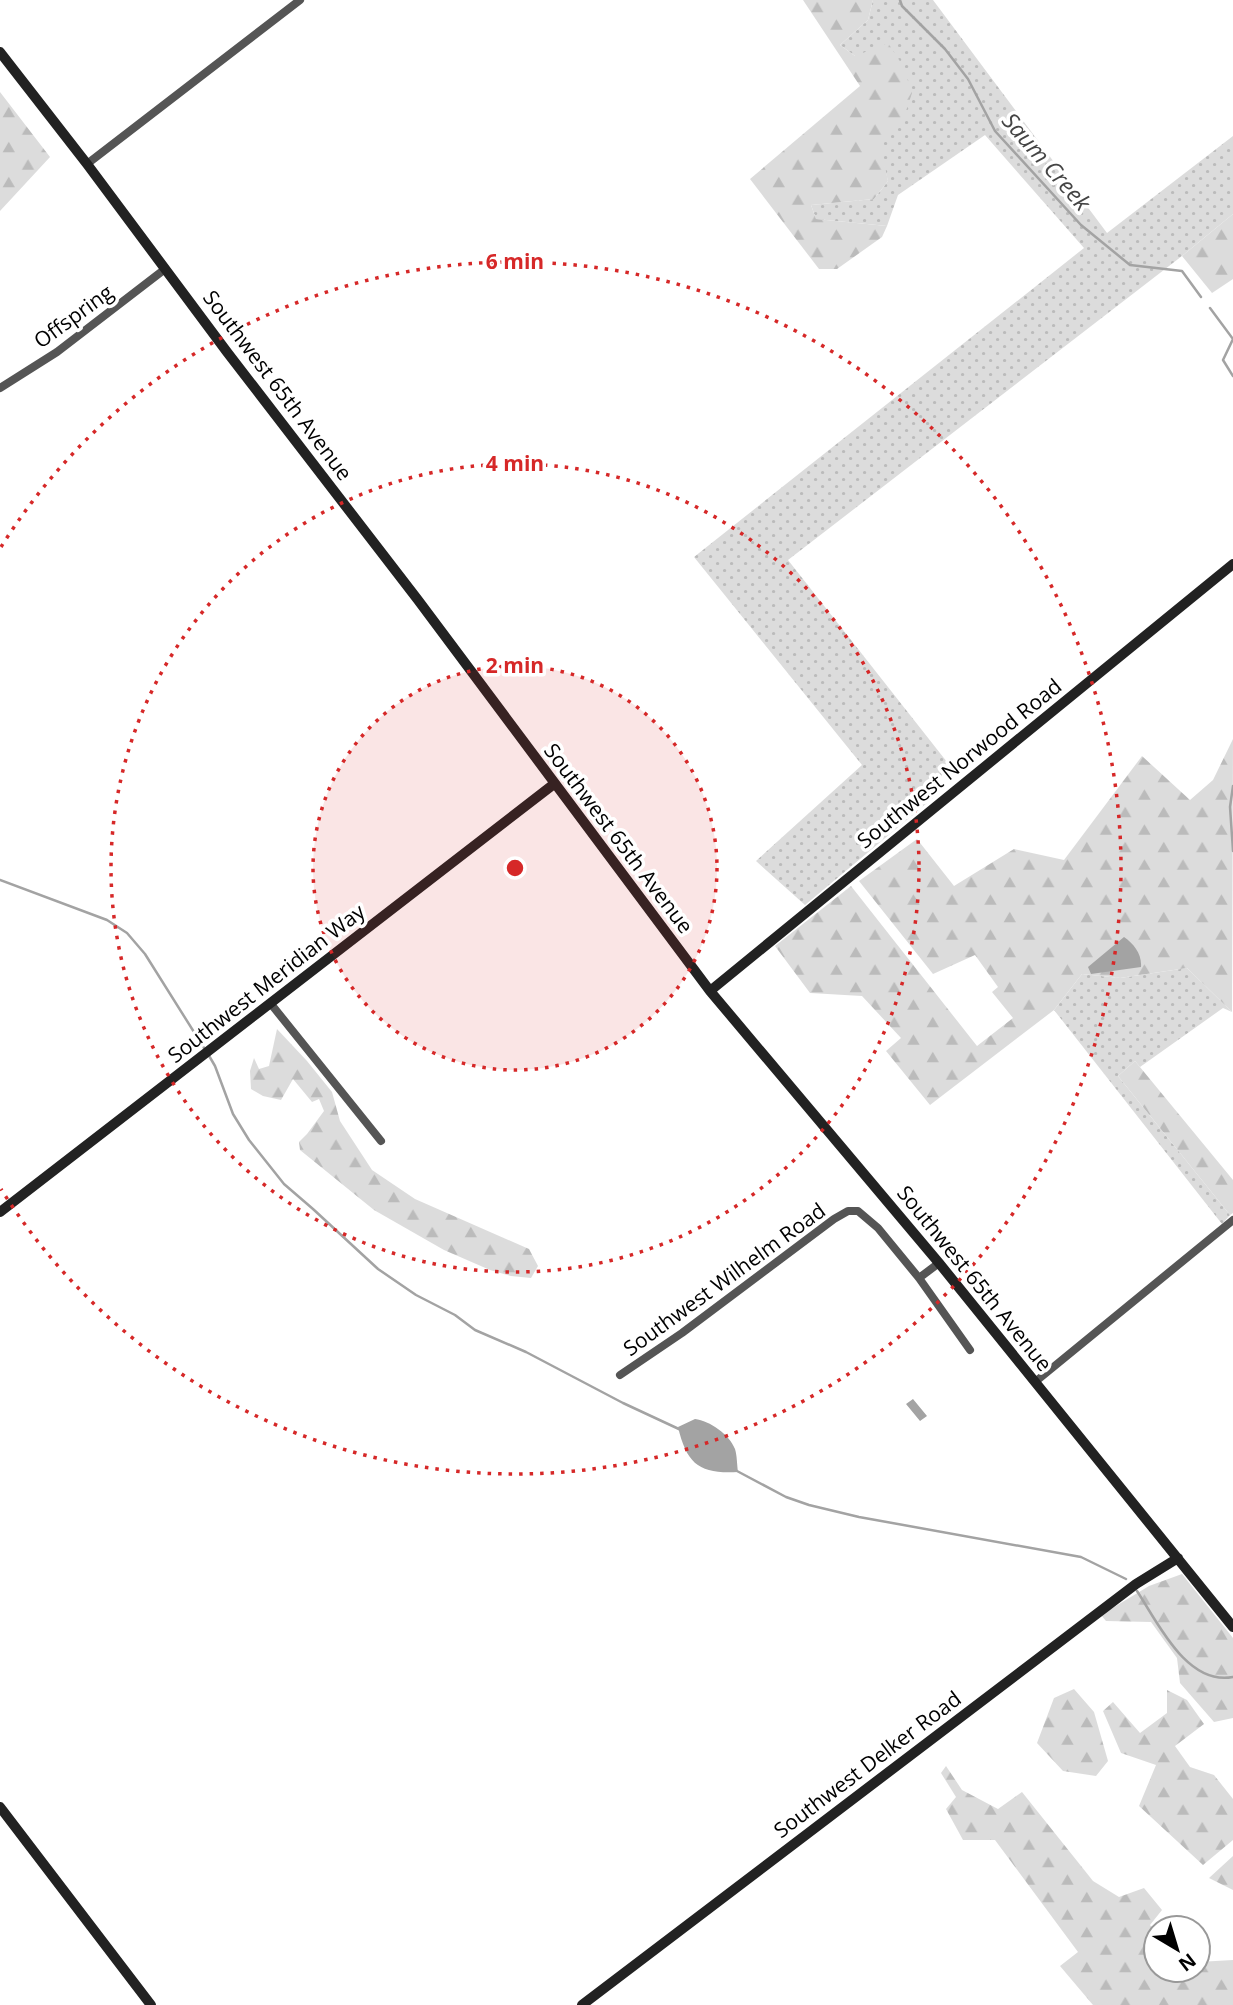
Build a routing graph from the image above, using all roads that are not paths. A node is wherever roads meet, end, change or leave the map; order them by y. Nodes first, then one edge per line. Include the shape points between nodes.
1 (300, 0) edge
2 (0, 52) edge
3 (87, 164) junction
4 (165, 269) junction
5 (0, 388) edge
6 (1233, 564) edge
7 (554, 784) junction
8 (710, 991) junction
9 (271, 1004) junction
10 (381, 1142) dead end
11 (0, 1212) edge
12 (1233, 1220) edge
13 (939, 1263) junction
14 (919, 1278) junction
15 (970, 1350) dead end
16 (620, 1375) dead end
17 (1035, 1381) junction
18 (1178, 1558) junction
19 (1233, 1627) edge
20 (1, 1809) edge
21 (152, 2005) edge
22 (582, 2005) edge

1 - 3 street
2 - 3 street, Southwest 65th Avenue
3 - 4 street, Southwest 65th Avenue
4 - 5 street, Offspring via 57,352
4 - 7 street, Southwest 65th Avenue
6 - 8 street, Southwest Norwood Road
7 - 8 street, Southwest 65th Avenue
7 - 9 street, Southwest Meridian Way
8 - 13 street, Southwest 65th Avenue
9 - 10 street
9 - 11 street, Southwest Meridian Way
12 - 17 street
13 - 14 street
13 - 17 street, Southwest 65th Avenue
14 - 15 street
14 - 16 street, Southwest Wilhelm Road via 866,1217 848,1211
17 - 18 street, Southwest 65th Avenue
18 - 19 street, Southwest 65th Avenue
18 - 22 street, Southwest Delker Road via 1106,1606
20 - 21 street

